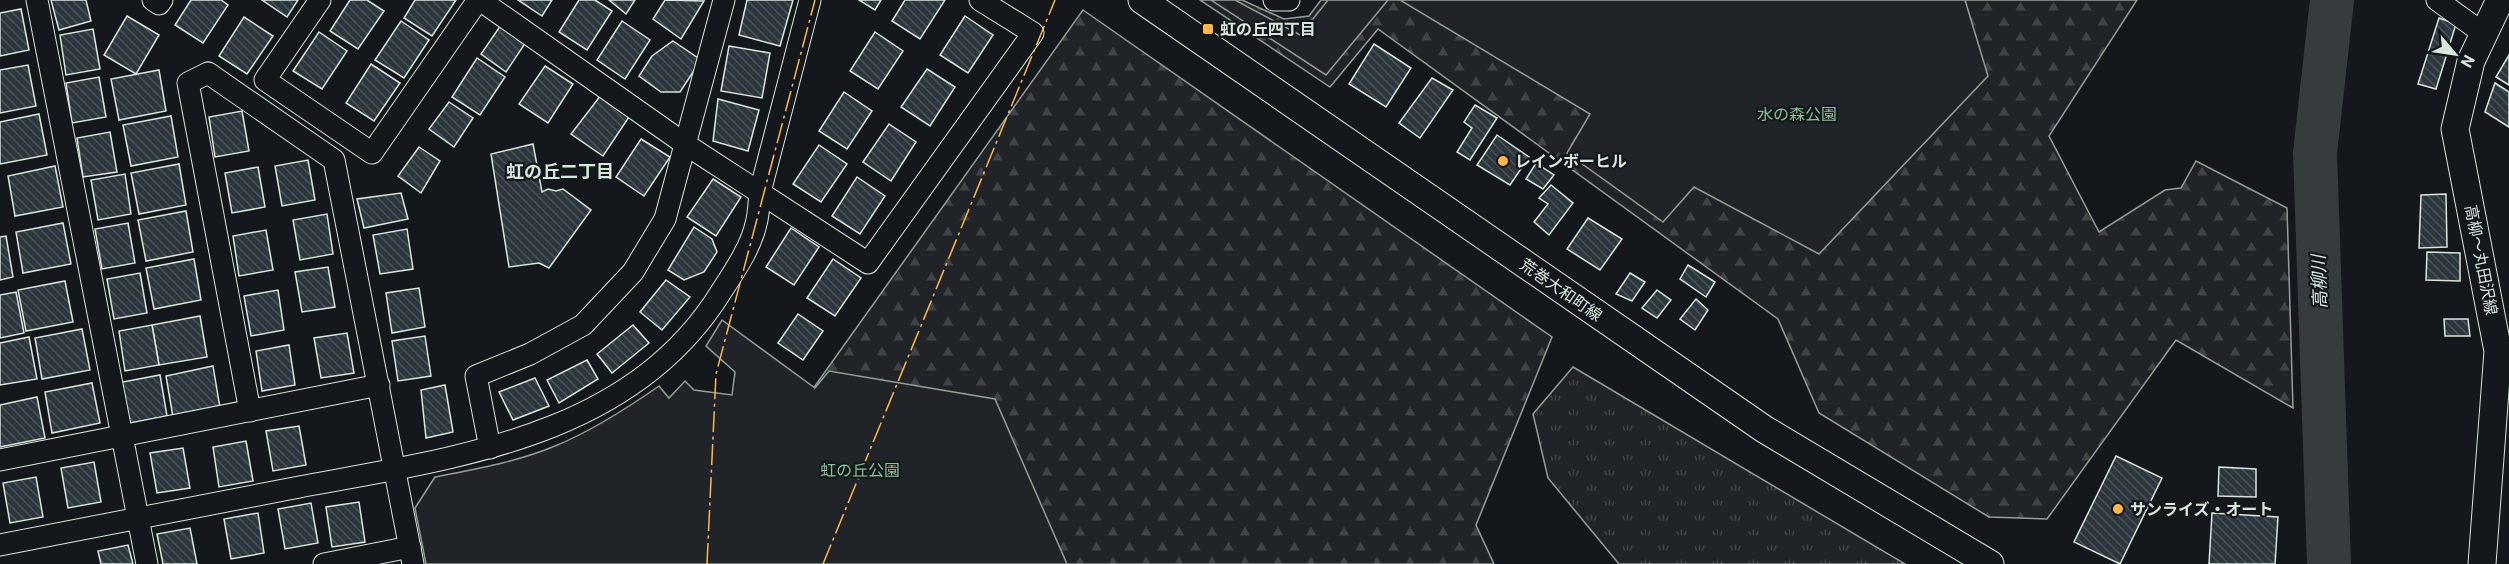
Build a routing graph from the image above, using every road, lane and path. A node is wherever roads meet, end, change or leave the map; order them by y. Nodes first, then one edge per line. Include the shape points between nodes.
1 (37, 0) edge
2 (153, 0) edge
3 (162, 0) edge
4 (320, 0) edge
5 (479, 0) edge
6 (724, 0) edge
7 (810, 0) edge
8 (980, 0) edge
9 (1142, 0) edge
10 (1274, 0) edge
11 (1289, 0) edge
12 (2437, 0) edge
13 (2500, 0) edge
14 (2484, 34) junction
15 (685, 144) junction
16 (760, 192) junction
17 (379, 385) junction
18 (250, 411) junction
19 (122, 436) junction
20 (490, 448) junction
21 (0, 460) edge
22 (395, 468) junction
23 (138, 519) junction
24 (0, 545) edge
25 (412, 556) edge
26 (147, 564) edge
27 (324, 564) edge
28 (1990, 564) edge
29 (2482, 564) edge

1 - 19 street
2 - 3 street via 159,4
4 - 5 street via 265,80 372,153
5 - 15 street
6 - 15 street
7 - 16 street
8 - 16 street via 1033,33 868,263
9 - 28 street, 荒巻大和町線 via 1764,429
10 - 11 street
12 - 14 street
13 - 14 street, 高柳～丸田沢線
14 - 29 street, 高柳～丸田沢線 via 2471,61 2455,129 2498,351
15 - 16 street
15 - 20 street via 664,219 633,272 583,325 530,354 476,376
16 - 20 street via 756,225 748,246 710,311 682,344 623,391 588,412 551,429
17 - 18 street
17 - 18 street via 334,160 208,73 188,83
17 - 22 street
18 - 19 street
19 - 21 street
19 - 23 street
20 - 22 street
22 - 23 street
22 - 25 street
23 - 24 street
23 - 26 street
25 - 27 street

